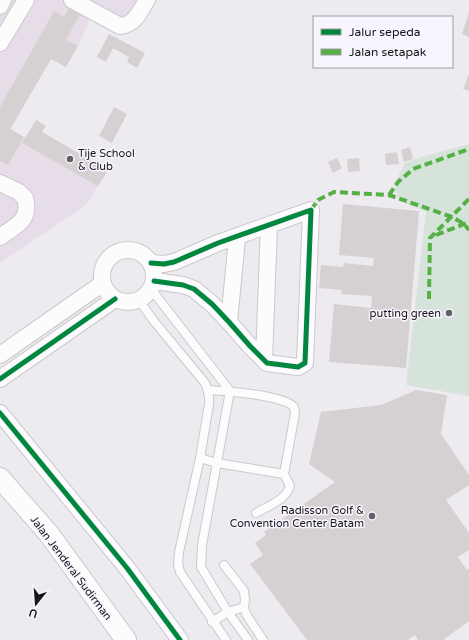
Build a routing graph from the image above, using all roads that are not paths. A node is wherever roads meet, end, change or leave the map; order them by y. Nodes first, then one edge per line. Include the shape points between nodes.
1 (3, 0) edge
2 (26, 0) edge
3 (72, 0) edge
4 (147, 0) edge
5 (0, 6) edge
6 (0, 43) edge
7 (0, 183) edge
8 (269, 225) junction
9 (0, 237) edge
10 (237, 238) junction
11 (151, 263) junction
12 (103, 283) junction
13 (153, 285) junction
14 (115, 299) junction
15 (140, 300) junction
16 (229, 322) junction
17 (0, 355) edge
18 (264, 360) junction
19 (0, 379) edge
20 (208, 390) junction
21 (230, 391) junction
22 (0, 414) edge
23 (200, 458) junction
24 (217, 463) junction
25 (284, 474) junction
26 (0, 478) edge
27 (256, 513) dead end
28 (224, 565) dead end
29 (244, 607) junction
30 (228, 612) junction
31 (212, 622) junction
32 (126, 640) edge
33 (180, 640) edge
34 (226, 640) edge
35 (248, 640) edge
36 (263, 640) edge

1 - 5 street
2 - 6 street
3 - 4 street via 120,26 133,21
7 - 9 street via 19,192 25,198 27,211 24,219
8 - 10 street
8 - 18 street
8 - 18 street via 311,210 305,363 298,367 270,364
10 - 11 street via 218,243 174,262
10 - 16 street
11 - 12 street via 139,252 119,252 108,259 104,266
11 - 13 street via 154,272
12 - 14 street
12 - 17 street
13 - 15 street
13 - 16 street via 170,282 194,289
13 - 21 lane
14 - 15 street via 123,302
14 - 19 street
15 - 20 lane
16 - 18 street
20 - 21 lane
20 - 23 lane via 209,404
21 - 24 lane
21 - 25 lane via 284,402 294,407
22 - 33 street via 127,568
23 - 24 lane
23 - 31 lane via 178,564 180,572
24 - 25 lane
24 - 30 lane via 202,545 201,567
25 - 27 lane via 290,486 289,492
26 - 32 street, Jalan Jenderal Sudirman via 49,534
28 - 29 lane via 244,591
29 - 30 lane
29 - 36 lane
30 - 31 lane
30 - 35 lane
31 - 34 lane

